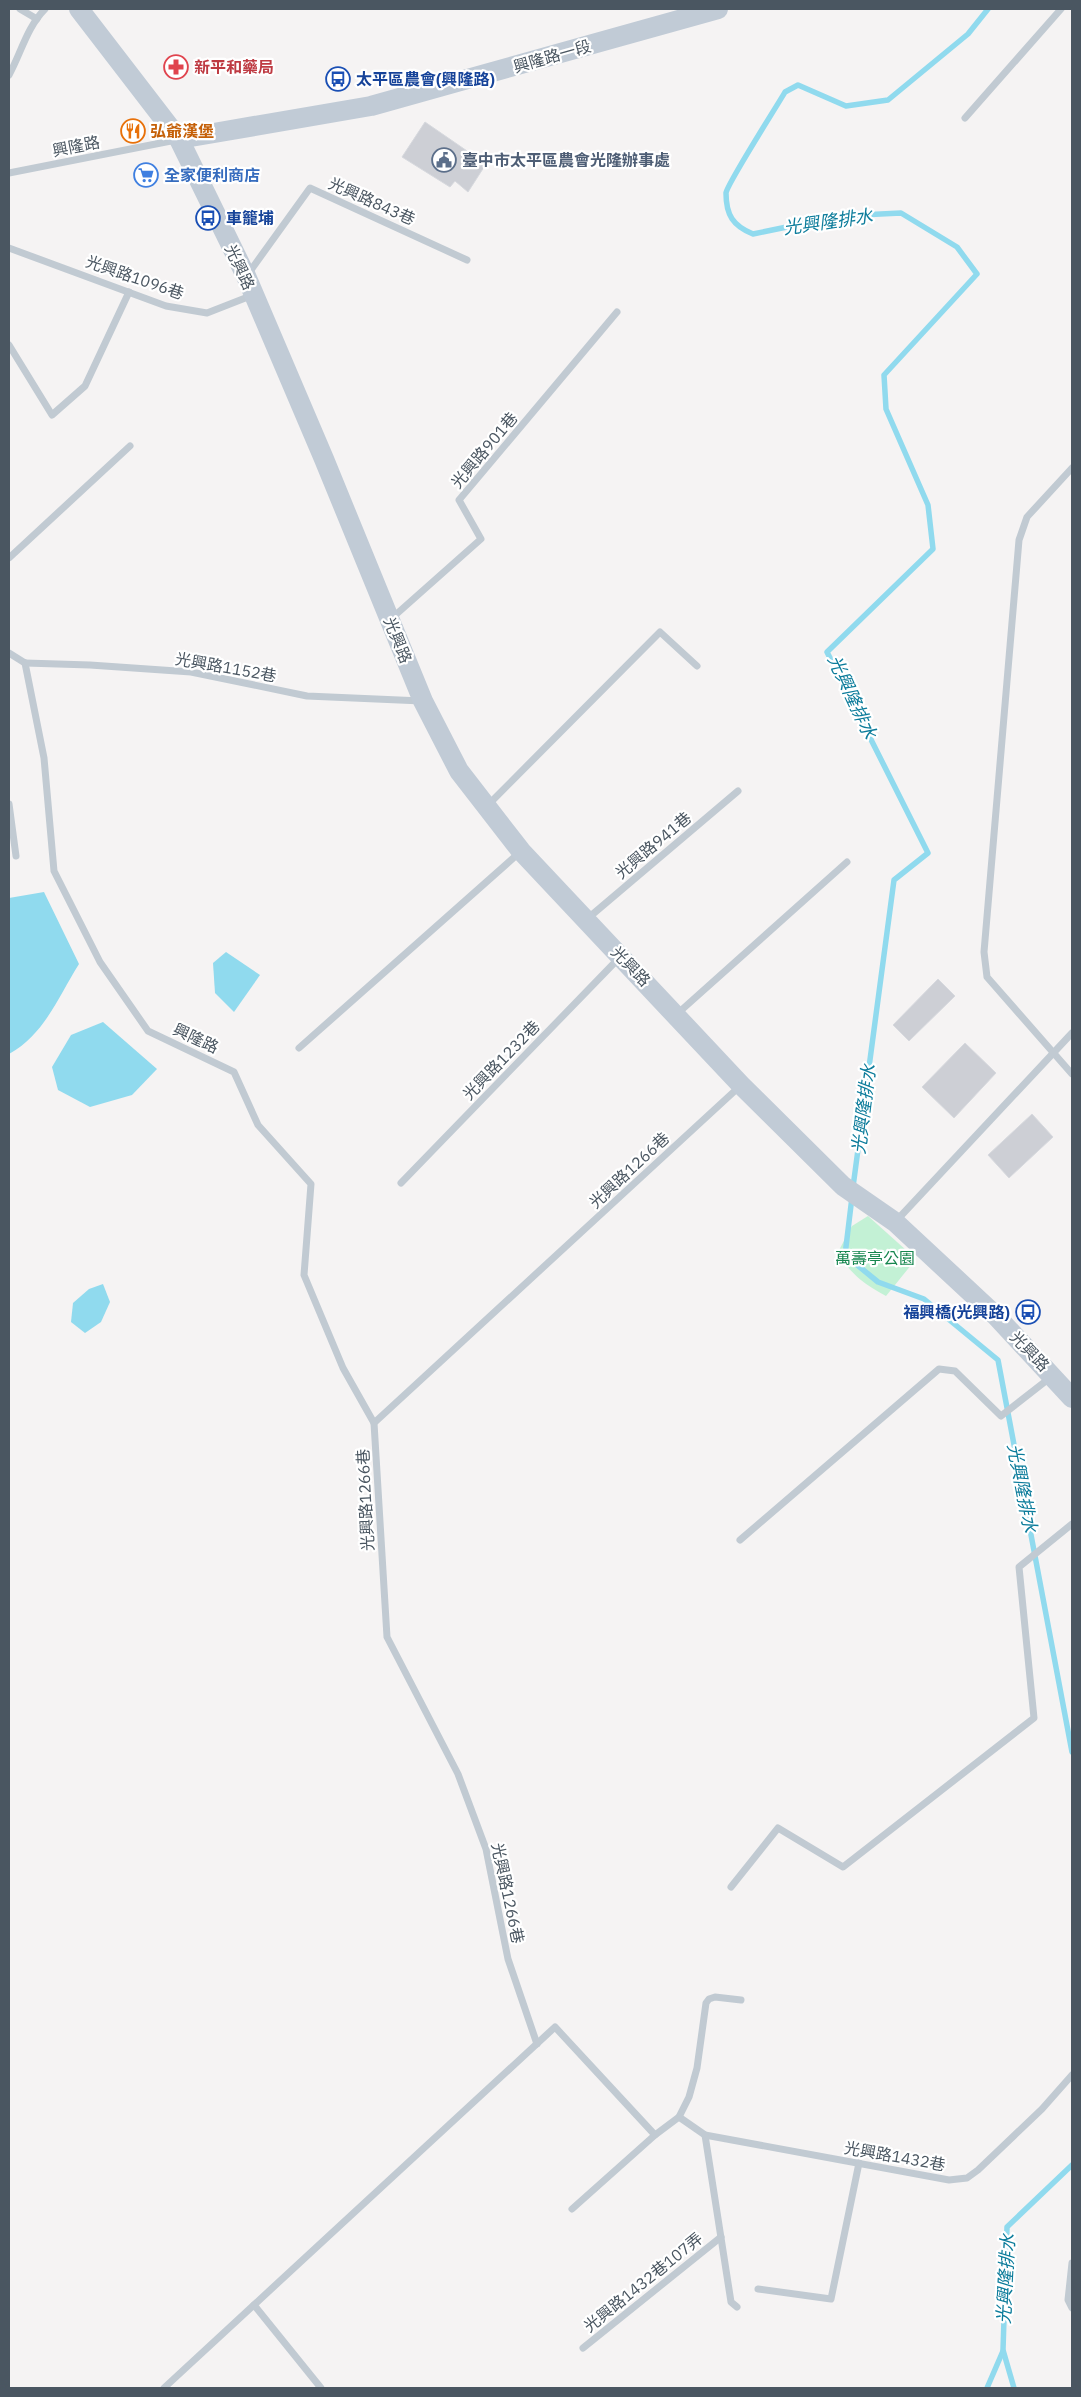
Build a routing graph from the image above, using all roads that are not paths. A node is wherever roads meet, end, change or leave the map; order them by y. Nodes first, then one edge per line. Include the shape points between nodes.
1 (20, 9) edge
2 (45, 9) edge
3 (79, 9) edge
4 (718, 9) edge
5 (1061, 9) edge
6 (37, 19) junction
7 (9, 75) edge
8 (965, 118) dead end
9 (179, 139) junction
10 (9, 173) edge
11 (9, 248) edge
12 (467, 260) dead end
13 (246, 276) junction
14 (129, 292) junction
15 (253, 295) junction
16 (617, 312) dead end
17 (9, 345) edge
18 (130, 446) dead end
19 (1072, 468) edge
20 (9, 558) edge
21 (390, 620) junction
22 (9, 653) edge
23 (16, 658) junction
24 (9, 662) edge
25 (25, 663) junction
26 (697, 666) dead end
27 (423, 701) junction
28 (738, 792) dead end
29 (9, 804) edge
30 (486, 807) junction
31 (521, 851) junction
32 (16, 856) dead end
33 (847, 862) dead end
34 (587, 920) junction
35 (621, 957) junction
36 (677, 1014) junction
37 (1072, 1033) edge
38 (299, 1048) dead end
39 (1052, 1053) junction
40 (1072, 1074) edge
41 (741, 1085) junction
42 (401, 1183) dead end
43 (895, 1222) junction
44 (1053, 1375) junction
45 (1072, 1398) edge
46 (374, 1423) junction
47 (1072, 1524) edge
48 (740, 1540) dead end
49 (731, 1886) dead end
50 (740, 2000) dead end
51 (537, 2044) junction
52 (1072, 2075) edge
53 (679, 2117) junction
54 (655, 2135) junction
55 (705, 2135) junction
56 (858, 2163) junction
57 (572, 2209) dead end
58 (721, 2237) junction
59 (1072, 2263) edge
60 (758, 2289) dead end
61 (254, 2305) junction
62 (737, 2307) dead end
63 (1072, 2308) edge
64 (583, 2348) dead end
65 (164, 2388) edge
66 (321, 2388) edge

1 - 6 lane
2 - 6 lane
3 - 9 main road, 光興路
4 - 9 main road, 興隆路一段 via 370,106
5 - 8 lane
6 - 7 lane
9 - 10 lane, 興隆路
9 - 13 main road, 光興路
11 - 14 lane, 光興路1096巷
12 - 13 lane, 光興路843巷 via 310,188
13 - 15 main road, 光興路
14 - 15 lane, 光興路1096巷 via 166,306 207,313
14 - 17 lane via 84,386 52,415
15 - 21 main road, 光興路
16 - 21 lane, 光興路901巷 via 459,500 481,539
18 - 20 lane
19 - 39 lane via 1027,517 1019,540 984,952 987,977
21 - 27 main road, 光興路
22 - 23 lane
23 - 24 lane
23 - 25 lane
25 - 27 lane, 光興路1152巷 via 191,672 307,696
25 - 46 lane, 興隆路 via 44,758 54,871 100,962 148,1031 234,1072 258,1125 311,1184 304,1275 343,1368
26 - 30 lane via 660,632
27 - 30 main road, 光興路 via 459,771
28 - 34 lane, 光興路941巷
29 - 32 lane
30 - 31 main road, 光興路
31 - 34 main road, 光興路
31 - 38 lane
33 - 36 lane
34 - 35 main road, 光興路
35 - 36 main road, 光興路
35 - 42 lane, 光興路1232巷
36 - 41 main road, 光興路
37 - 39 lane
39 - 40 lane
39 - 43 lane
41 - 43 main road, 光興路 via 843,1186
41 - 46 lane, 光興路1266巷
43 - 44 main road, 光興路 via 996,1316
44 - 45 main road, 光興路
44 - 48 lane via 1001,1416 955,1371 939,1369
46 - 51 lane, 光興路1266巷 via 387,1637 458,1774 482,1840 508,1959
47 - 49 lane via 1019,1566 1034,1718 843,1866 778,1828
50 - 53 lane via 715,1997 706,2003 697,2068 689,2098
51 - 54 lane via 555,2027
51 - 61 lane
52 - 56 lane, 光興路1432巷 via 1042,2109 967,2178 949,2180
53 - 54 lane
53 - 55 lane, 光興路1432巷
54 - 57 lane
55 - 56 lane, 光興路1432巷
55 - 58 lane
56 - 60 lane via 831,2299
58 - 62 lane via 731,2302
58 - 64 lane, 光興路1432巷107弄
59 - 63 lane via 1068,2300
61 - 65 lane
61 - 66 lane

